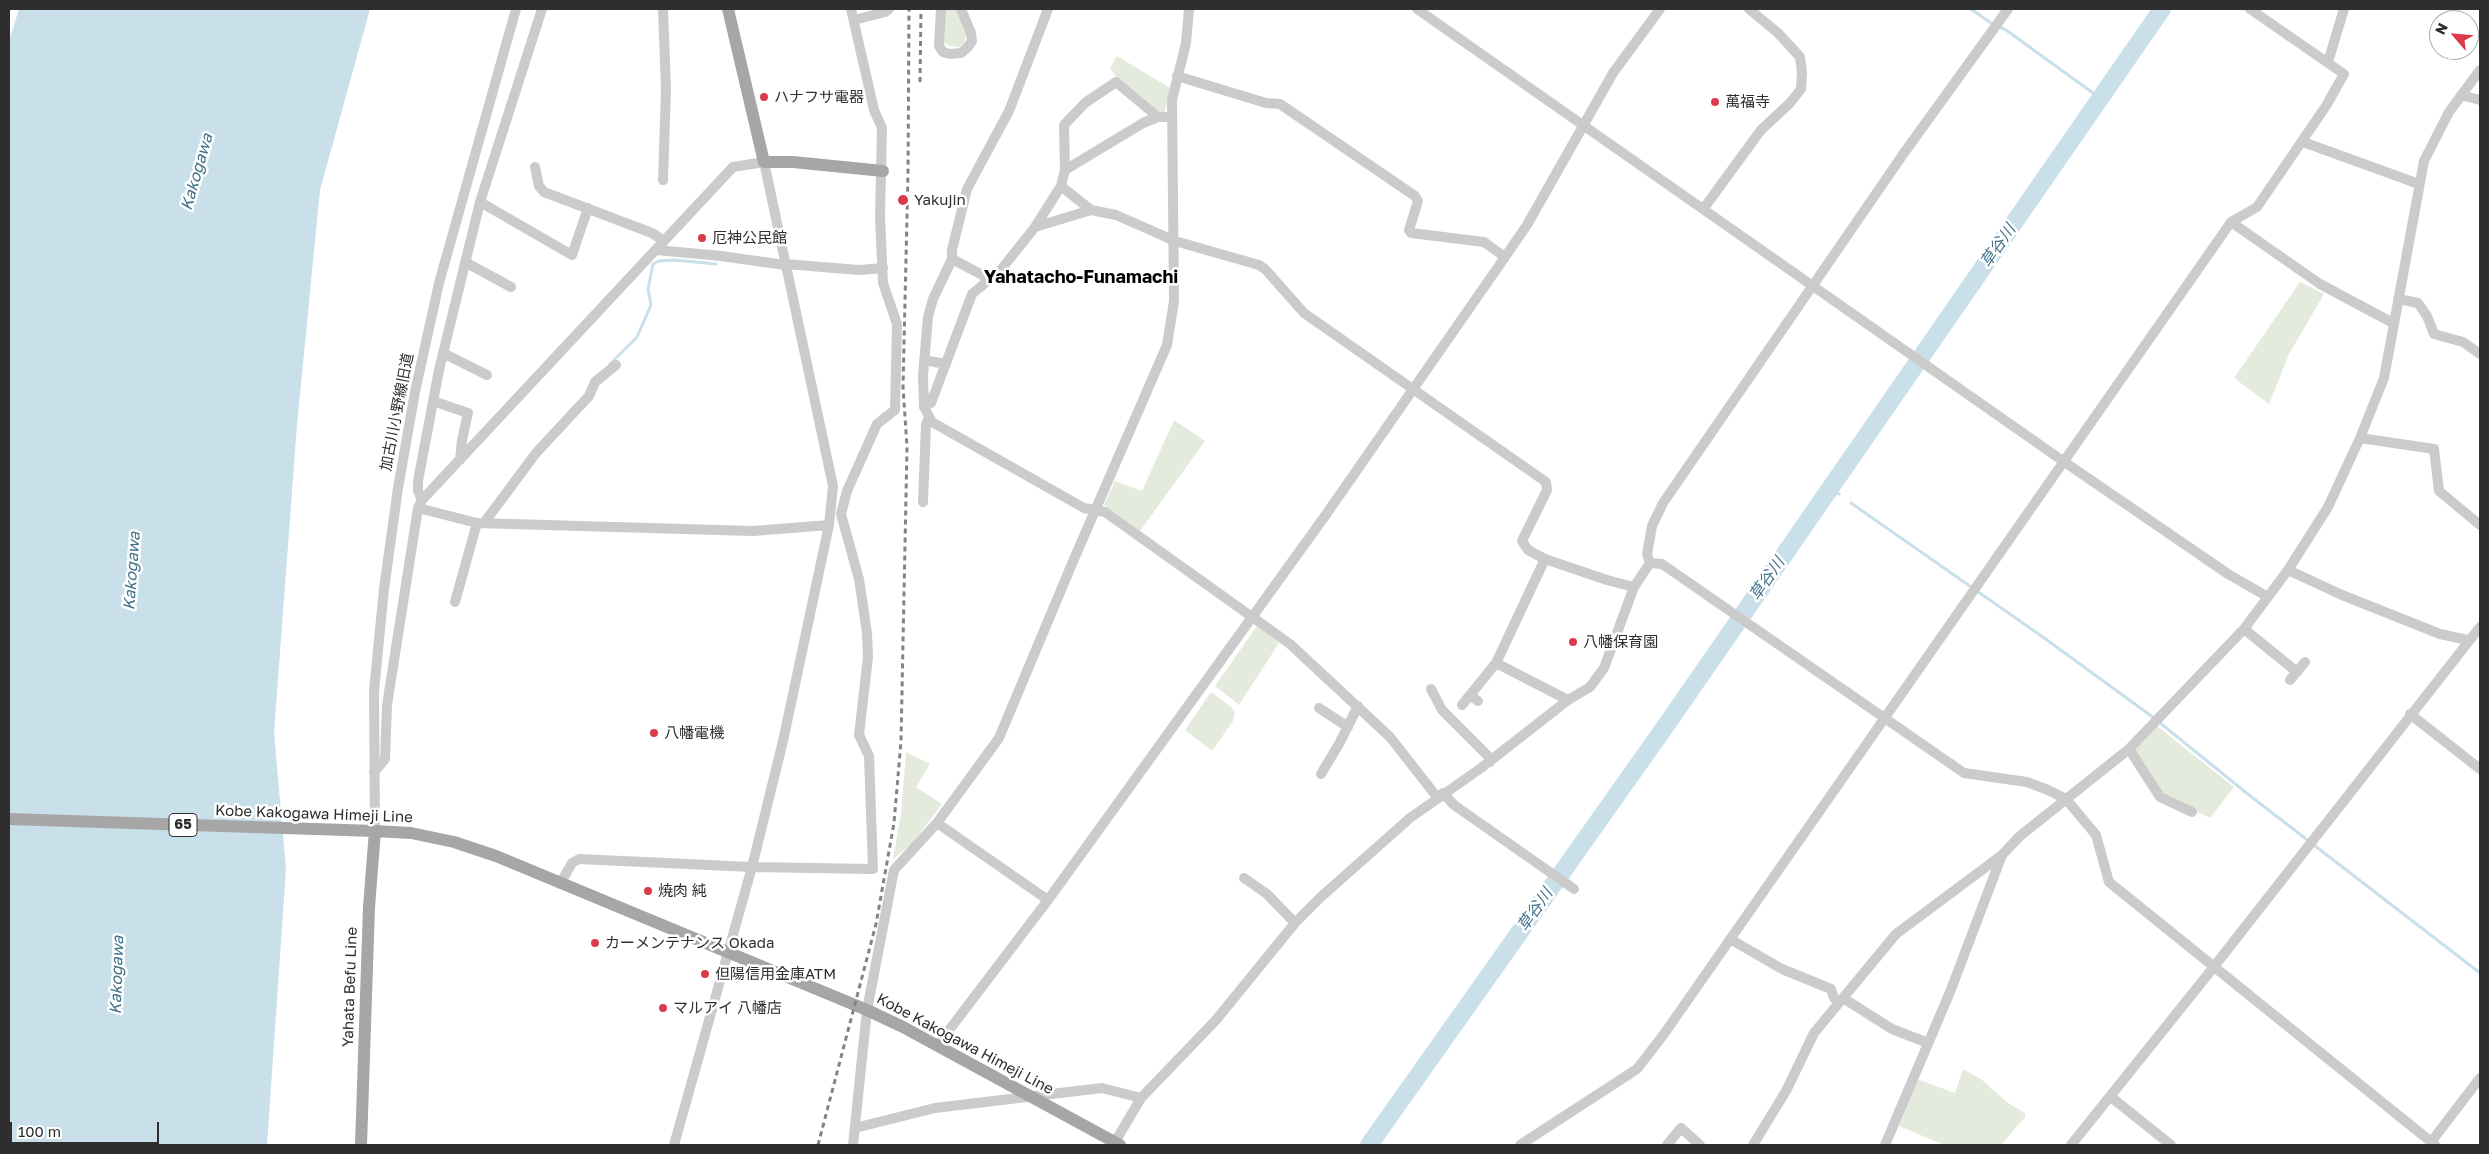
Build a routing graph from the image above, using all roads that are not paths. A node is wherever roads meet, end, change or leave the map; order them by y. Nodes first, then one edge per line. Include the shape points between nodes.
1 (516, 9) edge
2 (542, 9) edge
3 (663, 9) edge
4 (728, 9) edge
5 (851, 9) edge
6 (889, 9) edge
7 (961, 9) edge
8 (1048, 9) edge
9 (1189, 9) edge
10 (1417, 9) edge
11 (1660, 9) edge
12 (1749, 9) edge
13 (2008, 9) edge
14 (2250, 9) edge
15 (2344, 9) edge
16 (940, 11) edge
17 (854, 20) junction
18 (2328, 62) junction
19 (2480, 70) edge
20 (1177, 76) junction
21 (2461, 95) junction
22 (2480, 100) edge
23 (1158, 117) junction
24 (1172, 117) junction
25 (1582, 124) junction
26 (2303, 142) junction
27 (764, 162) junction
28 (535, 167) dead end
29 (1065, 170) junction
30 (883, 171) junction
31 (663, 180) dead end
32 (2419, 184) junction
33 (1061, 186) junction
34 (480, 202) junction
35 (588, 208) junction
36 (1704, 208) junction
37 (1091, 210) junction
38 (2231, 222) junction
39 (1036, 227) junction
40 (664, 241) junction
41 (1175, 241) junction
42 (656, 250) junction
43 (1505, 257) junction
44 (952, 259) junction
45 (465, 262) junction
46 (785, 264) junction
47 (883, 268) junction
48 (990, 279) junction
49 (1813, 284) junction
50 (511, 287) dead end
51 (2398, 299) junction
52 (2393, 323) junction
53 (443, 353) junction
54 (2480, 354) edge
55 (924, 360) junction
56 (946, 364) junction
57 (616, 365) dead end
58 (487, 375) dead end
59 (1413, 390) junction
60 (433, 401) junction
61 (924, 404) junction
62 (929, 417) junction
63 (2360, 438) junction
64 (460, 460) junction
65 (2063, 461) junction
66 (924, 502) dead end
67 (420, 504) junction
68 (1096, 511) junction
69 (830, 513) junction
70 (841, 514) junction
71 (480, 523) junction
72 (829, 525) junction
73 (2480, 525) edge
74 (1545, 559) junction
75 (1650, 563) junction
76 (2288, 570) junction
77 (1634, 587) junction
78 (2268, 597) junction
79 (455, 602) dead end
80 (1254, 617) junction
81 (2480, 627) edge
82 (2244, 629) junction
83 (2468, 640) junction
84 (2305, 662) dead end
85 (1496, 663) junction
86 (2297, 672) junction
87 (2290, 680) dead end
88 (1431, 689) dead end
89 (1568, 700) junction
90 (1462, 705) dead end
91 (1358, 706) junction
92 (1319, 708) dead end
93 (2410, 714) junction
94 (1884, 718) junction
95 (1348, 727) junction
96 (2128, 749) junction
97 (1490, 762) junction
98 (2480, 768) edge
99 (374, 772) junction
100 (1320, 774) dead end
101 (1440, 795) junction
102 (2066, 800) junction
103 (2192, 812) dead end
104 (9, 819) edge
105 (936, 823) junction
106 (375, 831) junction
107 (2002, 855) junction
108 (752, 867) junction
109 (1244, 878) dead end
110 (560, 884) junction
111 (1574, 889) dead end
112 (1048, 900) junction
113 (1295, 923) junction
114 (1730, 938) junction
115 (729, 953) junction
116 (2213, 968) junction
117 (1841, 1001) junction
118 (867, 1010) junction
119 (1928, 1043) junction
120 (937, 1046) junction
121 (2480, 1078) edge
122 (2111, 1097) junction
123 (1032, 1098) junction
124 (1141, 1098) junction
125 (856, 1128) junction
126 (1118, 1144) edge
127 (2433, 1144) edge
128 (361, 1145) edge
129 (674, 1145) edge
130 (853, 1145) edge
131 (1520, 1145) edge
132 (1667, 1145) edge
133 (1700, 1145) edge
134 (1753, 1145) edge
135 (1885, 1145) edge
136 (2071, 1145) edge
137 (2171, 1145) edge

1 - 99 street, 加古川小野線旧道 via 439,283 415,392 384,590 374,691
2 - 34 street
3 - 31 street via 666,89
4 - 27 main road
5 - 17 street
6 - 17 street
7 - 16 street via 972,33 972,41 961,53 943,52 939,46
8 - 44 street via 1009,111 968,189
9 - 20 street via 1186,44
10 - 25 street
11 - 25 street via 1613,73
12 - 36 street via 1800,57 1801,88 1762,130
13 - 49 street
14 - 18 street
15 - 18 street
17 - 30 street via 874,110 882,128
18 - 26 street via 2344,74
19 - 21 street
20 - 24 street
20 - 43 street via 1266,104 1280,104 1415,196 1418,201 1409,230 1412,233 1484,242
21 - 22 street
21 - 32 street via 2424,162
23 - 24 street
23 - 29 street
23 - 29 street via 1116,82 1085,103 1064,125
24 - 41 street
25 - 36 street
25 - 43 street
26 - 32 street
26 - 38 street via 2257,207
27 - 30 main road
27 - 40 street via 733,167
27 - 46 street
28 - 35 street via 538,186 544,192
29 - 33 street
30 - 47 street via 880,217
32 - 51 street
33 - 37 street
33 - 39 street
34 - 35 street via 572,255
34 - 45 street
35 - 40 street via 652,233
36 - 49 street
37 - 39 street
37 - 41 street via 1116,216
38 - 52 street via 2320,284
38 - 65 street
39 - 48 street via 996,276
40 - 42 street
41 - 59 street via 1258,264 1304,313
41 - 68 street via 1174,301 1167,345
42 - 46 street
42 - 64 street
43 - 59 street
44 - 48 street
44 - 55 street via 933,298
45 - 50 street
45 - 53 street
46 - 47 street via 859,270
46 - 69 street via 833,486
47 - 70 street via 883,283 897,324 895,410 877,424 847,491
48 - 56 street via 976,289 969,301
49 - 65 street
49 - 75 street via 1663,503 1652,526 1647,554
51 - 52 street
51 - 54 street via 2418,303 2434,334 2463,342
52 - 63 street via 2384,378
53 - 58 street
53 - 60 street
55 - 56 street
55 - 61 street
56 - 61 street via 931,403
57 - 71 street via 595,382 590,396 536,453
59 - 74 street via 1546,482 1547,490 1522,541 1528,550
59 - 80 street
60 - 64 street via 468,413
60 - 67 street via 418,481
61 - 62 street
62 - 66 street via 926,425
62 - 68 street via 932,422 1075,504
63 - 73 street via 2434,449 2439,491
63 - 76 street via 2328,507
64 - 67 street
65 - 78 street via 2228,574
65 - 94 street
67 - 71 street
67 - 99 street via 387,705 385,759
68 - 80 street via 1105,512
68 - 105 street via 1000,738
69 - 70 street
69 - 72 street
70 - 108 street via 859,579 867,633 859,735 869,756 873,869
71 - 72 street via 753,531
71 - 79 street
72 - 108 street via 783,741
74 - 77 street
74 - 85 street
75 - 77 street
75 - 94 street via 1662,564
76 - 78 street
76 - 83 street via 2440,634
77 - 89 street via 1604,668 1590,687
78 - 82 street
80 - 91 street via 1290,644
80 - 112 street
81 - 83 street
82 - 86 street
82 - 96 street
83 - 93 street
84 - 86 street
85 - 89 street
85 - 90 street via 1474,698
86 - 87 street
88 - 97 street via 1442,710 1488,756
89 - 97 street
91 - 95 street
91 - 101 street via 1390,737
92 - 95 street
93 - 98 street
93 - 116 street
94 - 102 street via 1964,773 2026,782
94 - 114 street
95 - 100 street
96 - 102 street
96 - 103 street via 2160,797
97 - 101 street
99 - 106 street, 加古川小野線旧道
101 - 111 street
101 - 113 street via 1410,818
102 - 107 street via 2020,836
102 - 116 street via 2096,835 2109,882
104 - 106 main road, Kobe Kakogawa Himeji Line / 65
105 - 112 street
105 - 118 street via 894,870
106 - 110 main road, Kobe Kakogawa Himeji Line / 65 via 411,833 454,842
106 - 128 main road, Yahata Befu Line via 368,907
107 - 117 street via 1896,934
107 - 119 street
108 - 110 street via 580,858 572,863
108 - 115 street
109 - 113 street via 1267,894
110 - 115 main road, Kobe Kakogawa Himeji Line / 65
112 - 120 street
113 - 124 street via 1216,1020
114 - 117 street via 1782,969 1831,989 1834,998
114 - 131 street via 1637,1069
115 - 118 main road, Kobe Kakogawa Himeji Line / 65
115 - 129 street
116 - 122 street
116 - 127 street
117 - 119 street via 1892,1029
117 - 134 street via 1814,1033 1786,1091
118 - 120 main road, Kobe Kakogawa Himeji Line / 65
118 - 125 street
119 - 135 street
120 - 123 main road, Kobe Kakogawa Himeji Line / 65
121 - 127 street
122 - 136 street
122 - 137 street
123 - 124 street via 1102,1088
123 - 125 street via 934,1108
123 - 126 main road, Kobe Kakogawa Himeji Line / 65
124 - 126 street
125 - 130 street
132 - 133 street via 1681,1128

